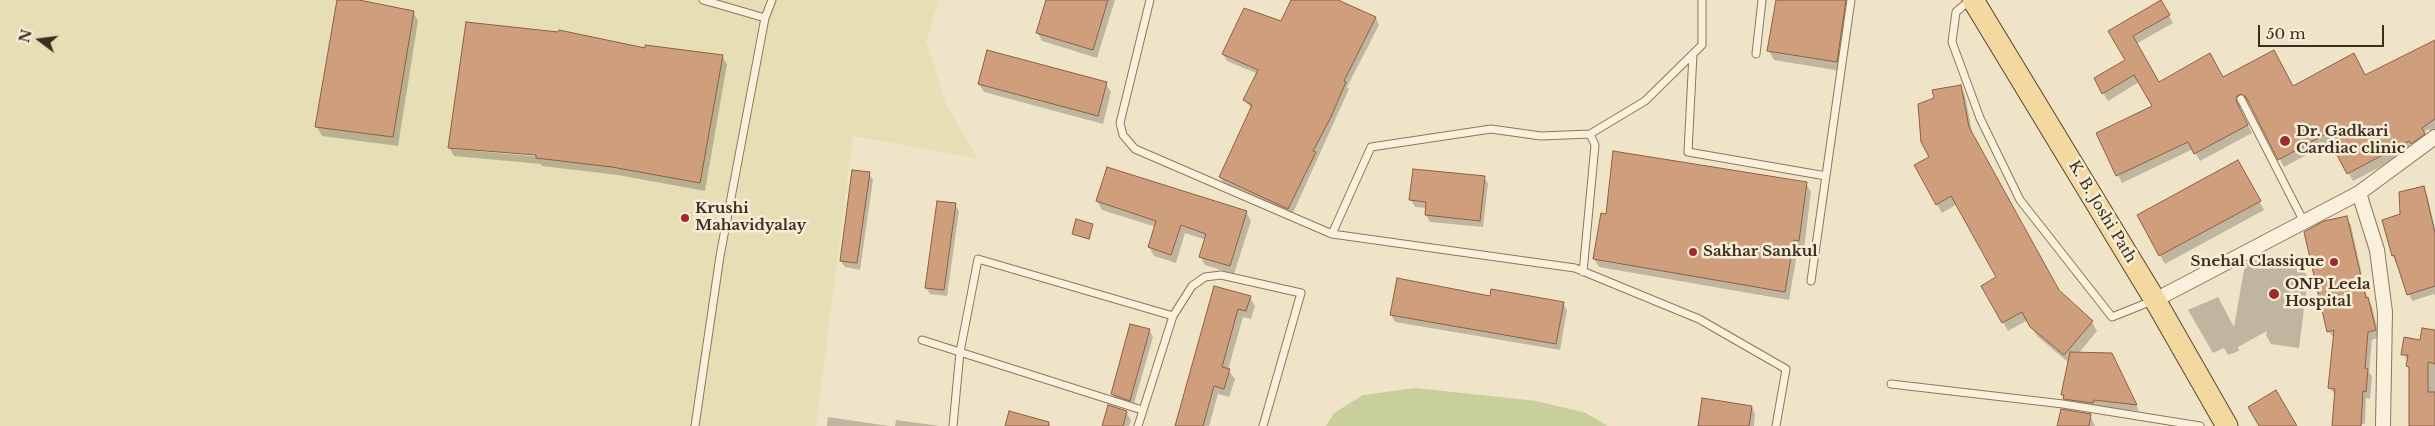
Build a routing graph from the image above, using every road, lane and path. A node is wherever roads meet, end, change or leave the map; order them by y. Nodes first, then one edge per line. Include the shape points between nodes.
1 (703, 0) edge
2 (772, 0) edge
3 (1150, 0) edge
4 (1702, 0) edge
5 (1762, 0) edge
6 (1851, 0) edge
7 (1972, 0) edge
8 (765, 18) junction
9 (1693, 54) junction
10 (1756, 54) dead end
11 (2241, 99) dead end
12 (1590, 134) junction
13 (2435, 136) edge
14 (1826, 176) junction
15 (2359, 193) junction
16 (2304, 222) junction
17 (1332, 234) junction
18 (1583, 272) junction
19 (1811, 281) dead end
20 (2155, 300) junction
21 (1173, 316) junction
22 (922, 340) dead end
23 (960, 352) junction
24 (1891, 384) dead end
25 (1142, 410) junction
26 (695, 426) edge
27 (953, 426) edge
28 (1138, 426) edge
29 (1263, 426) edge
30 (1776, 426) edge
31 (2200, 426) edge
32 (2227, 426) edge
33 (2383, 426) edge

1 - 8 lane
2 - 8 lane
3 - 17 lane via 1120,123 1123,135 1135,149
4 - 9 lane via 1702,45
5 - 10 lane
6 - 14 lane
7 - 20 main road, K. B. Joshi Path
7 - 20 lane via 1956,12 1952,42 1980,118 2020,200 2112,317
8 - 26 lane via 720,256
9 - 12 lane via 1645,101
9 - 14 lane via 1688,152
11 - 16 lane
12 - 17 lane via 1541,136 1491,129 1371,147
12 - 18 lane via 1595,145
13 - 15 street
14 - 19 lane
15 - 16 street
15 - 33 street via 2377,250 2385,312
16 - 20 street
17 - 18 lane via 1575,268
18 - 30 lane via 1699,318 1786,369
20 - 32 main road, K. B. Joshi Path
21 - 23 lane via 978,259
21 - 25 lane
21 - 29 lane via 1192,286 1205,278 1221,275 1301,293
22 - 23 lane
23 - 25 lane
23 - 27 lane
24 - 31 lane via 2044,402
25 - 28 lane

